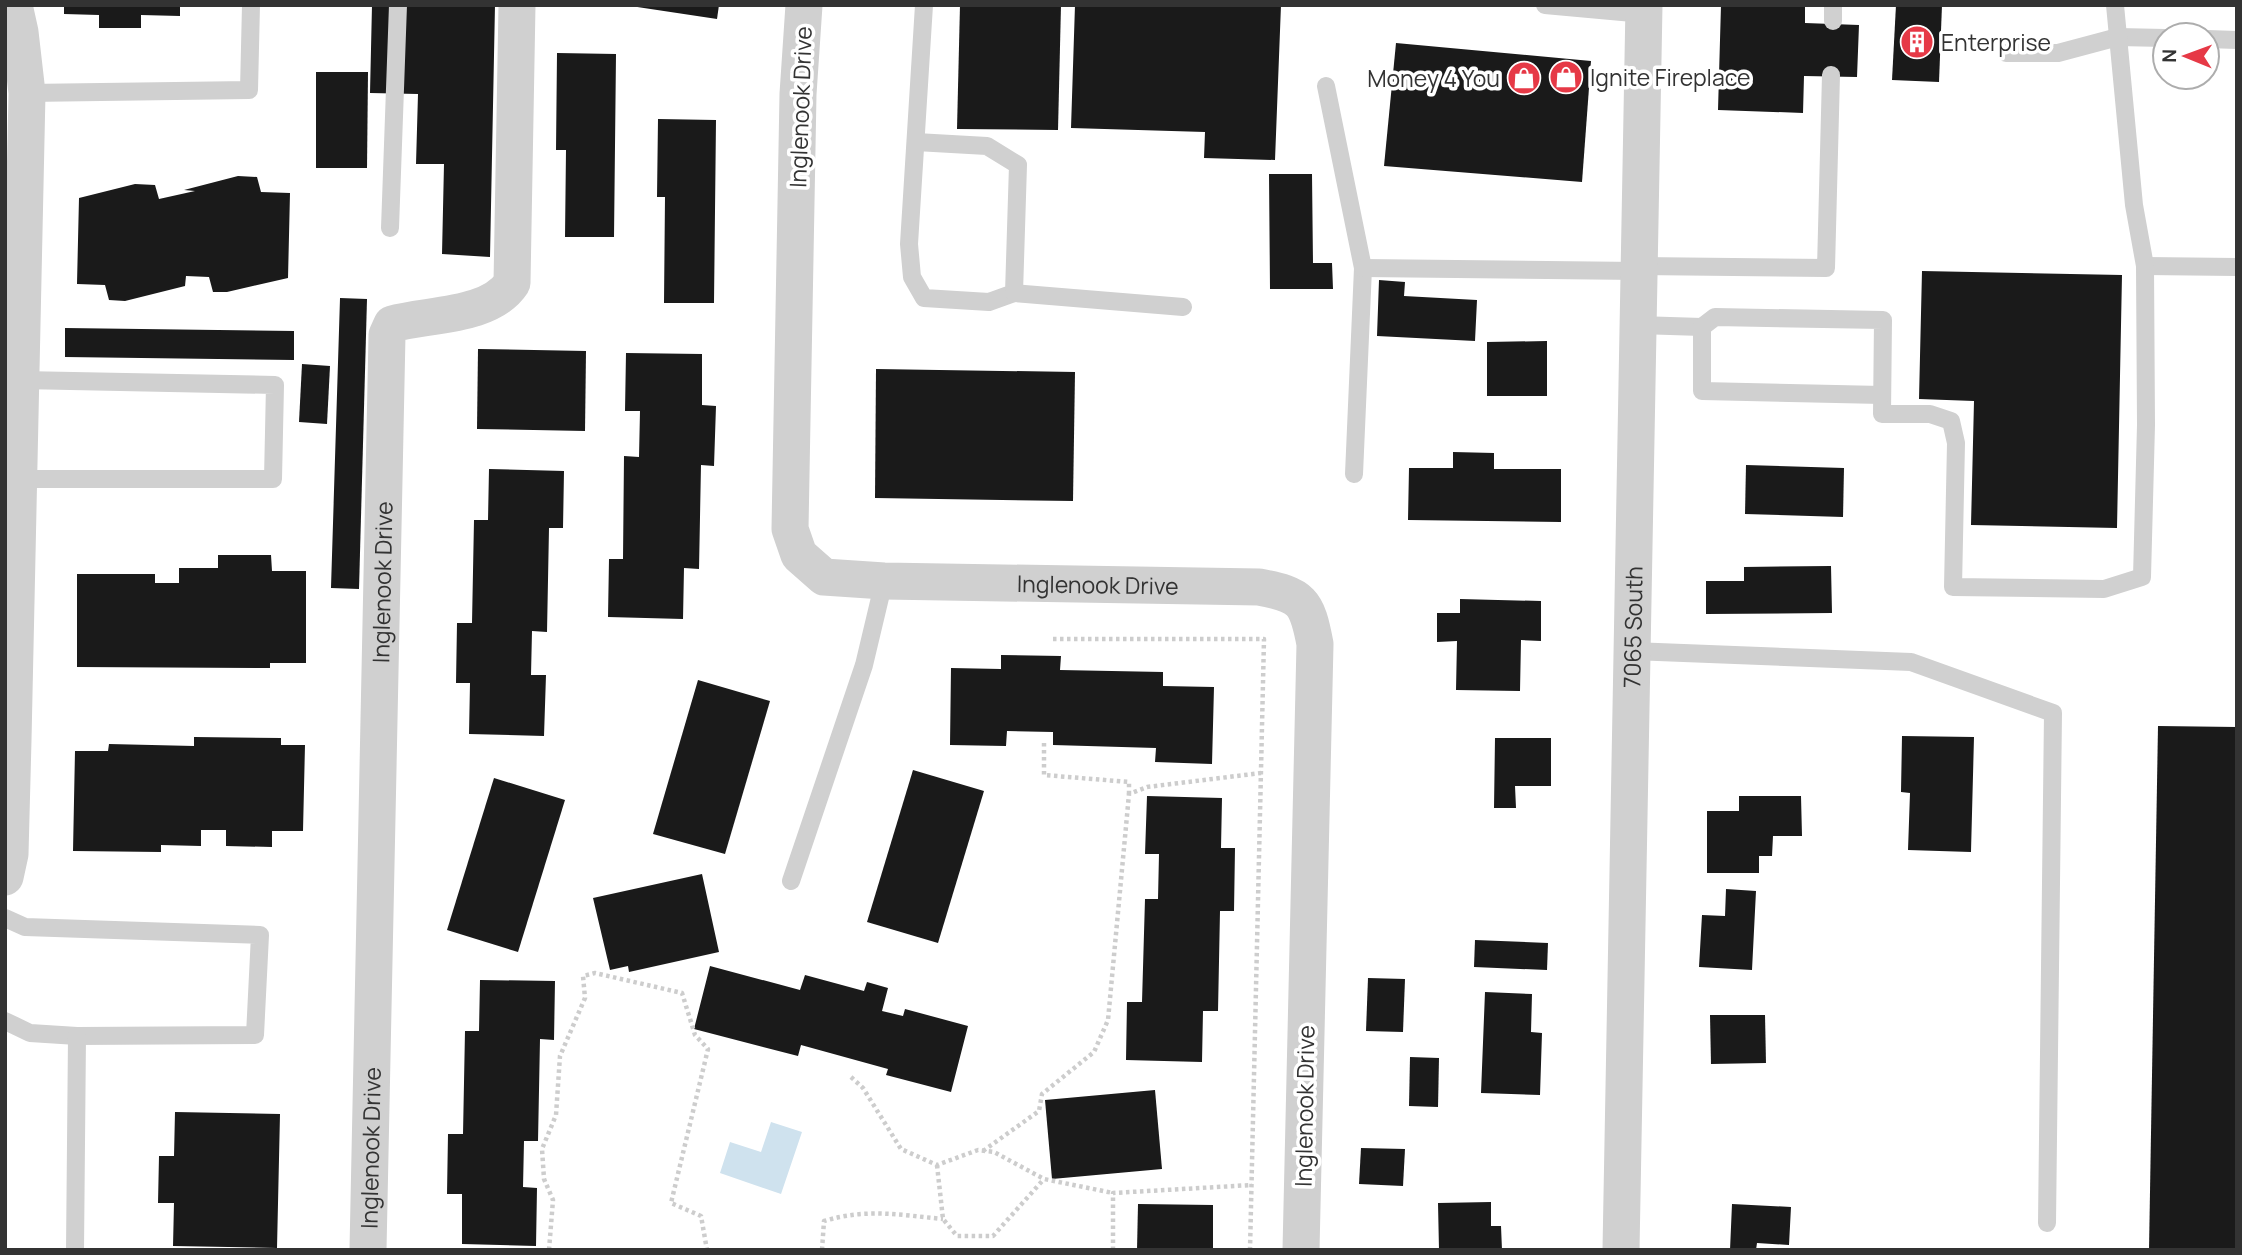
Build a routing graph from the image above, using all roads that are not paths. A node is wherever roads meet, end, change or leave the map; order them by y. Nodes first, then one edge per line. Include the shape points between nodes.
1 (14, 5) edge
2 (251, 5) edge
3 (398, 5) edge
4 (517, 5) edge
5 (804, 5) edge
6 (924, 5) edge
7 (1545, 5) edge
8 (2116, 5) edge
9 (1644, 9) edge
10 (2119, 37) junction
11 (2151, 38) edge
12 (2006, 53) dead end
13 (1831, 75) dead end
14 (1326, 86) dead end
15 (27, 93) junction
16 (916, 142) junction
17 (16, 148) edge
18 (390, 228) dead end
19 (14, 238) edge
20 (2145, 266) junction
21 (2237, 267) edge
22 (1363, 268) junction
23 (1639, 268) junction
24 (1014, 293) junction
25 (1183, 307) dead end
26 (1638, 325) junction
27 (1702, 327) junction
28 (21, 380) junction
29 (1882, 395) junction
30 (1354, 474) dead end
31 (17, 479) junction
32 (884, 581) junction
33 (10, 639) edge
34 (1632, 651) junction
35 (9, 740) edge
36 (5, 877) edge
37 (791, 881) dead end
38 (5, 918) edge
39 (5, 1021) edge
40 (77, 1036) junction
41 (2047, 1223) dead end
42 (75, 1250) edge
43 (368, 1250) edge
44 (1301, 1250) edge
45 (1620, 1250) edge

1 - 15 street
2 - 15 lane via 249,90
3 - 18 lane
4 - 43 street, Inglenook Drive via 512,283 504,294 485,304 392,324 387,335
5 - 32 street, Inglenook Drive via 798,94 790,529 799,555 824,577
6 - 16 lane
7 - 9 lane
8 - 10 lane
9 - 23 street, 7065 South
10 - 11 lane
10 - 12 lane via 2058,53
10 - 20 lane via 2134,205
13 - 23 lane via 1826,268
14 - 22 lane
15 - 17 street
16 - 24 lane via 987,146 1018,165
16 - 24 lane via 909,244 912,277 924,298 989,302
17 - 19 street
19 - 28 street
20 - 21 lane
20 - 29 lane via 2142,577 2104,589 1953,587 1956,443 1951,421 1930,415 1882,414
22 - 23 lane
22 - 30 lane
23 - 26 street, 7065 South
24 - 25 lane
26 - 27 lane
26 - 34 street, 7065 South
27 - 29 lane via 1702,391
27 - 29 lane via 1715,317 1883,320
28 - 31 street
28 - 31 lane via 275,385 273,479
31 - 33 street
32 - 37 lane via 864,665
32 - 44 street, Inglenook Drive via 1259,587 1285,592 1303,603 1315,644
33 - 35 street
34 - 41 lane via 1911,662 2053,713
34 - 45 street, 7065 South
35 - 36 street via 10,853
38 - 40 lane via 25,927 260,935 255,1035
39 - 40 lane via 30,1033
40 - 42 lane

